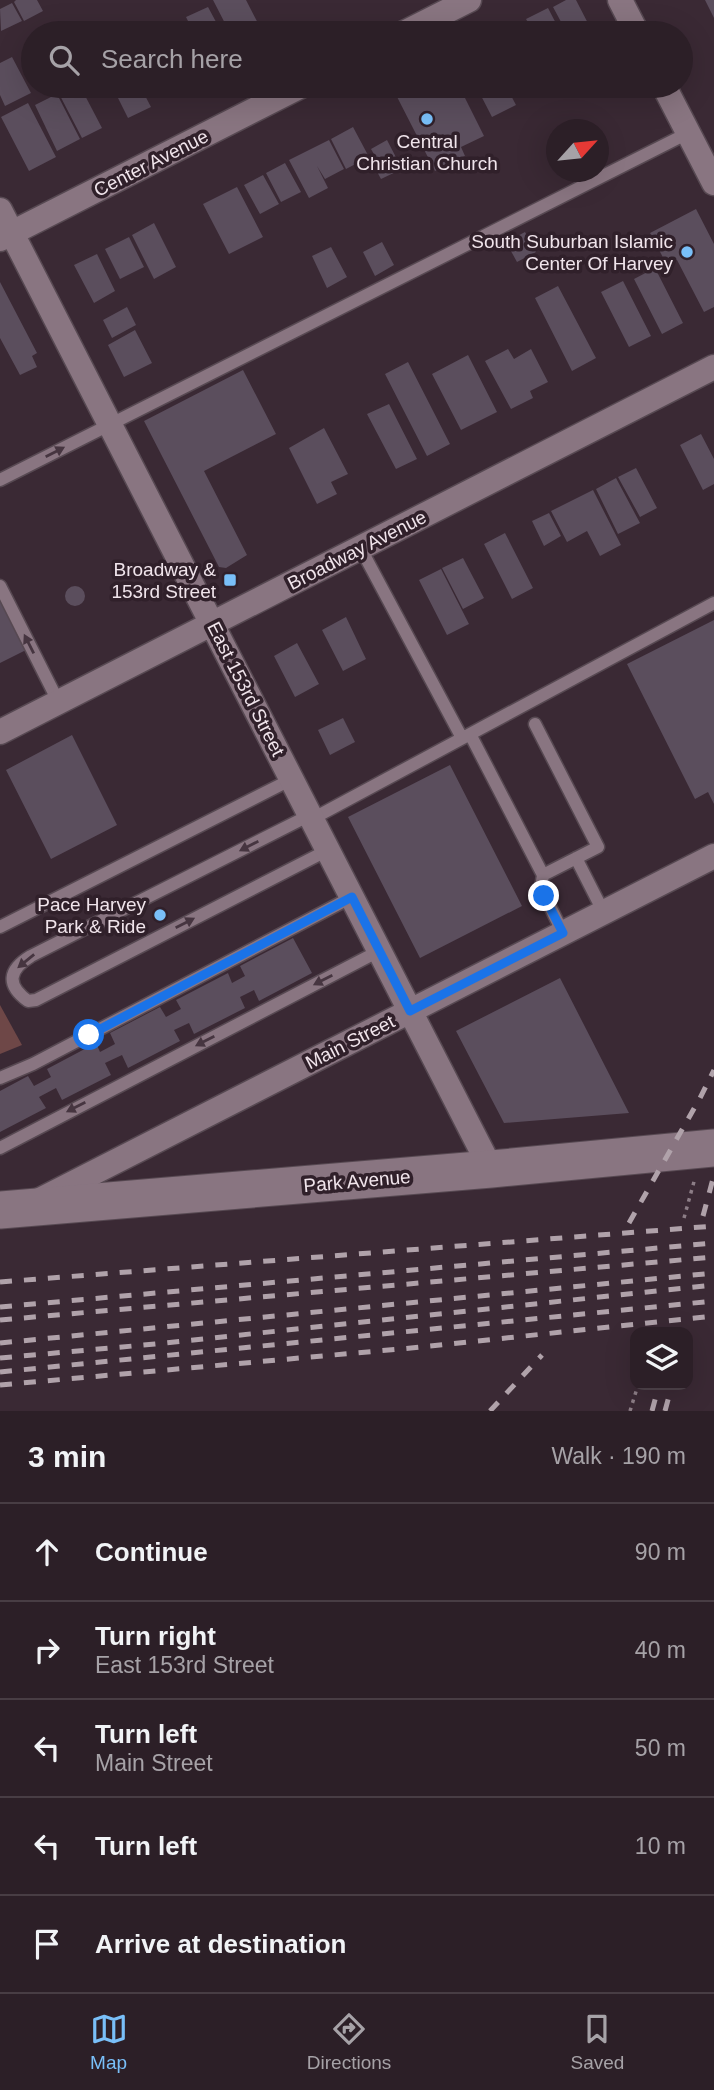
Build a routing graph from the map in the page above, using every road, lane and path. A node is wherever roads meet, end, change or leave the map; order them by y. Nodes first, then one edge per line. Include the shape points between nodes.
1 (470, 0) edge
2 (620, 0) edge
3 (428, 21) edge
4 (631, 21) edge
5 (277, 98) edge
6 (670, 98) edge
7 (688, 133) junction
8 (714, 183) edge
9 (0, 210) edge
10 (6, 236) edge
11 (714, 367) edge
12 (110, 424) junction
13 (0, 480) edge
14 (361, 549) junction
15 (0, 586) edge
16 (714, 603) edge
17 (213, 625) junction
18 (59, 703) junction
19 (535, 724) dead end
20 (0, 732) edge
21 (466, 736) junction
22 (292, 779) junction
23 (311, 817) junction
24 (328, 850) junction
25 (714, 856) edge
26 (576, 858) junction
27 (543, 875) junction
28 (352, 897) junction
29 (604, 913) junction
30 (0, 927) edge
31 (563, 933) junction
32 (379, 951) junction
33 (410, 1011) junction
34 (0, 1078) edge
35 (0, 1148) edge
36 (709, 1149) edge
37 (491, 1169) junction
38 (12, 1209) edge
39 (684, 1218) dead end
40 (636, 1390) edge
41 (630, 1411) edge

1 - 3 street
2 - 4 street
5 - 10 street, Center Avenue
6 - 7 street
7 - 8 street
7 - 12 lane
9 - 10 street, East 153rd Street
10 - 12 street, East 153rd Street
11 - 14 street, Broadway Avenue
13 -> 12 lane
12 - 17 street, East 153rd Street
14 - 17 street, Broadway Avenue
14 - 21 lane
18 -> 15 lane
16 - 21 lane
17 - 18 street, Broadway Avenue
17 - 22 street, East 153rd Street
18 - 20 street, Broadway Avenue
19 - 26 lane via 598,847
21 - 23 lane
21 - 27 lane
22 - 23 street, East 153rd Street
22 - 30 lane
23 - 24 street, East 153rd Street
23 -> 24 lane via 30,956 12,976 12,985 27,1001 36,999
24 - 28 street, East 153rd Street
25 - 29 street, Main Street
26 - 27 lane
26 - 29 lane
27 - 31 lane via 541,888
28 - 32 street, East 153rd Street
28 - 34 lane
29 - 31 street, Main Street
31 - 33 street, Main Street
32 - 33 street, East 153rd Street
32 -> 35 lane
33 - 37 street, East 153rd Street
33 - 38 street, Main Street
36 - 37 street, Park Avenue
36 - 39 path
37 - 38 street, Park Avenue
40 - 41 path

